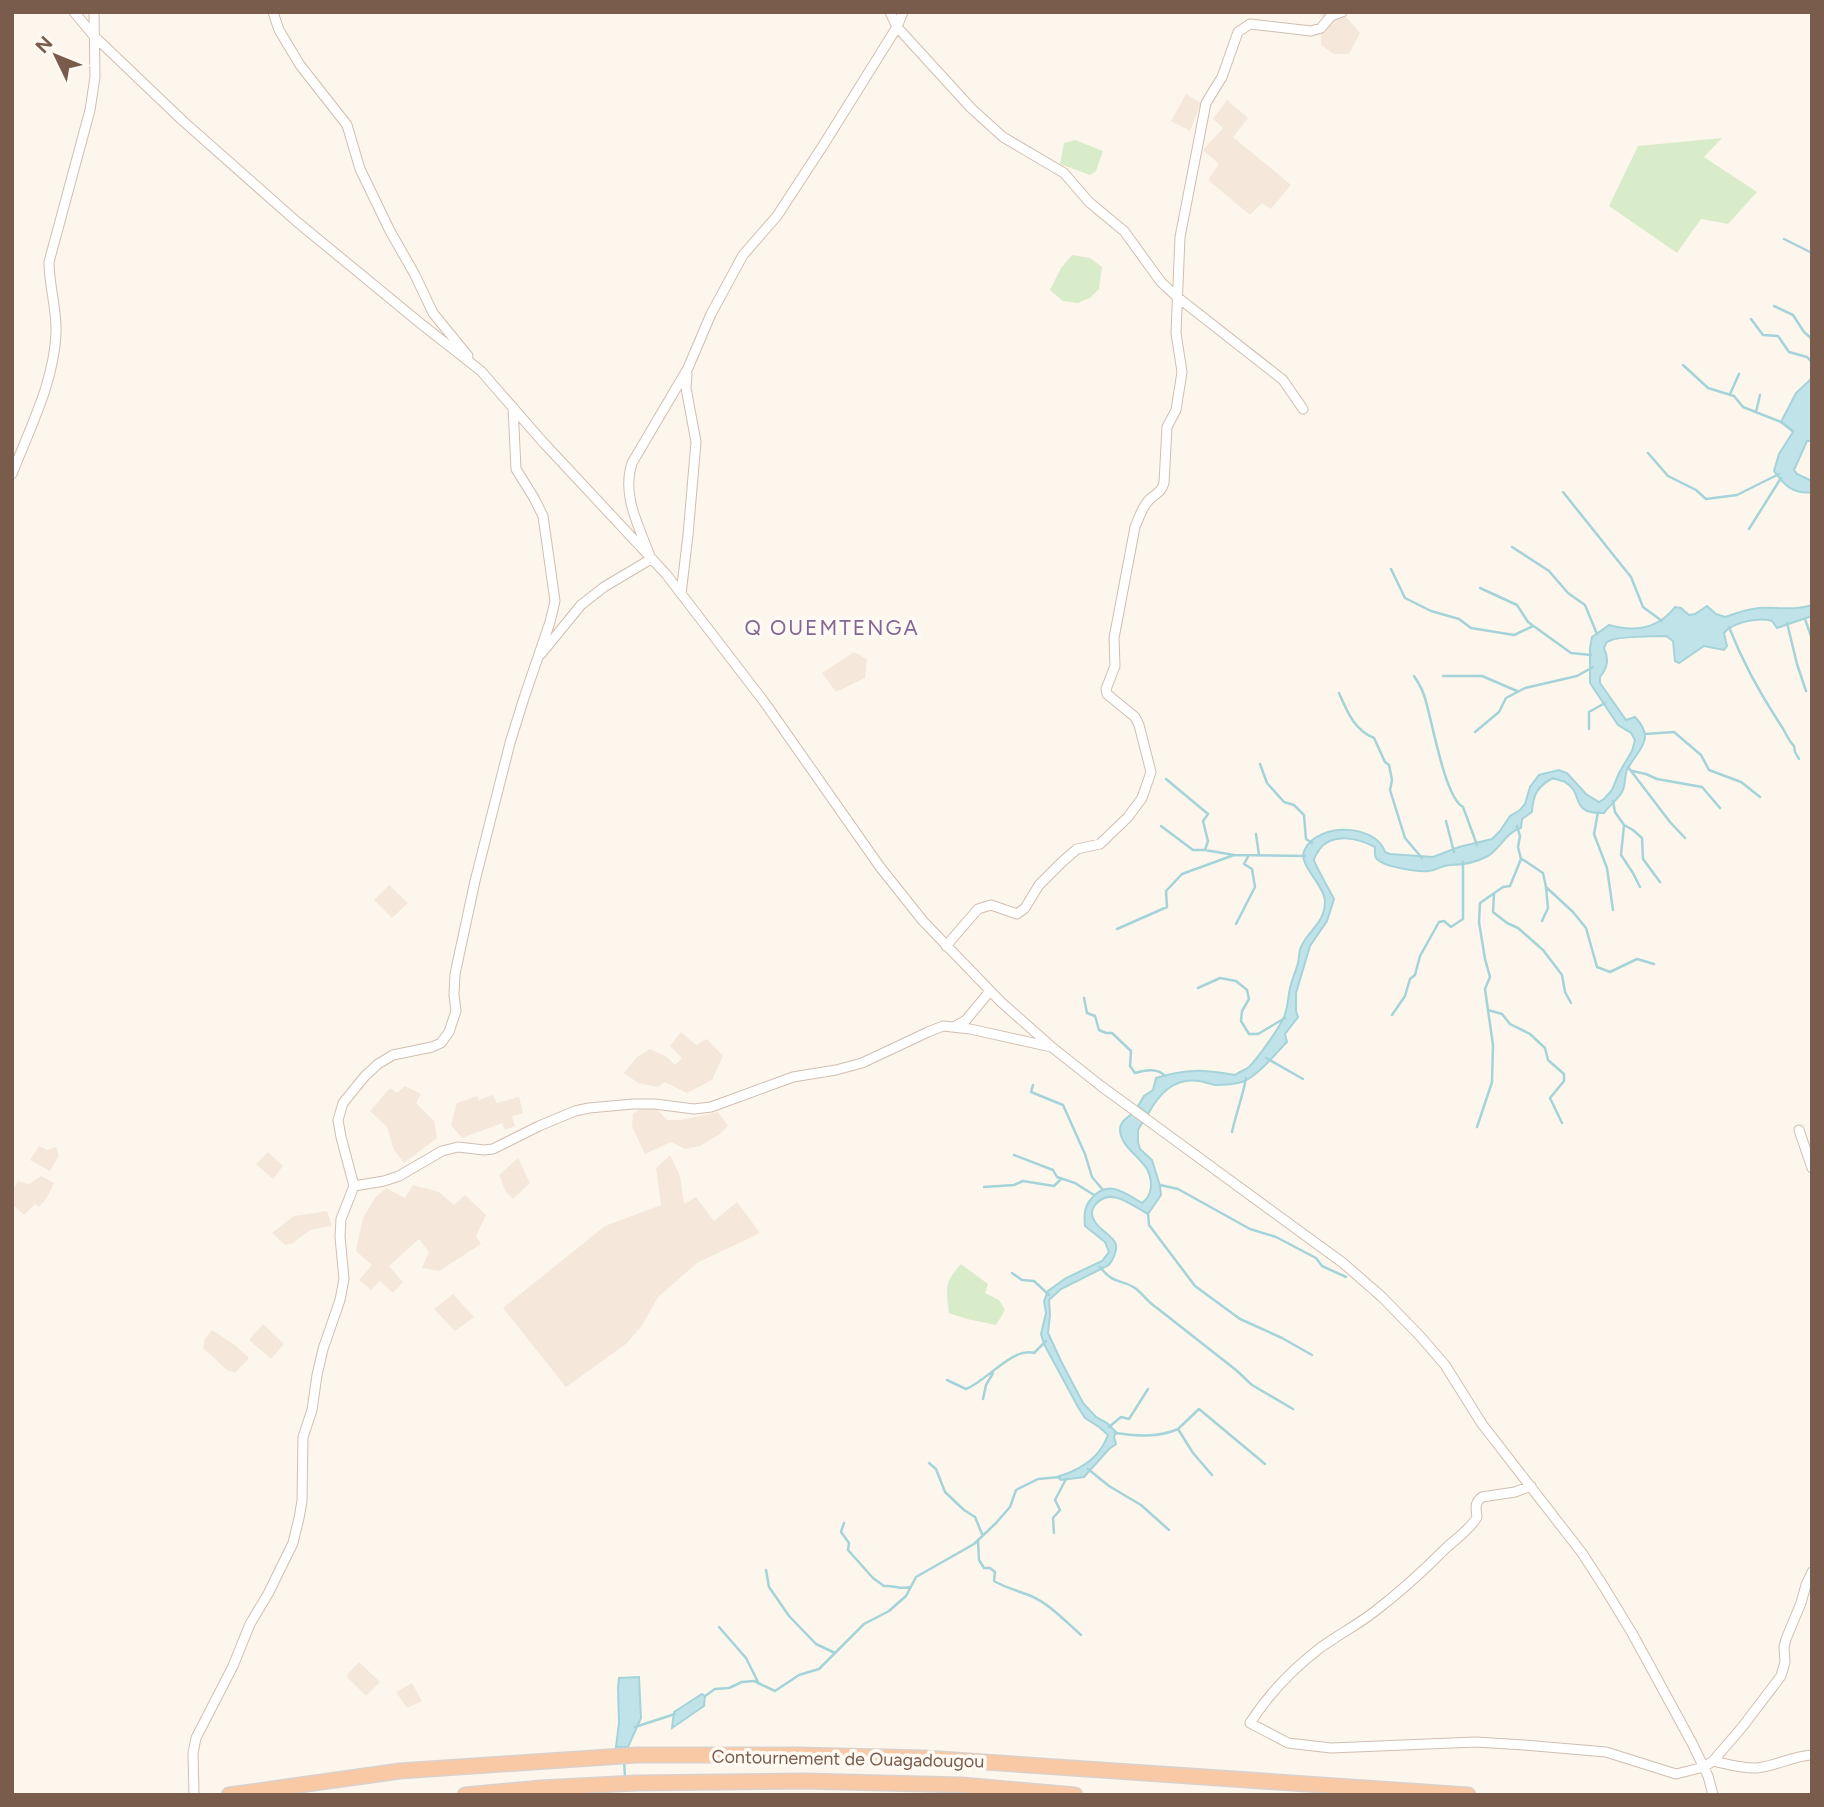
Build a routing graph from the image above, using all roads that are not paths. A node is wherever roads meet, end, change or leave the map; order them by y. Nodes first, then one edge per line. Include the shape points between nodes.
1 (74, 12) edge
2 (94, 12) edge
3 (272, 12) edge
4 (890, 12) edge
5 (903, 12) edge
6 (1342, 12) edge
7 (897, 27) junction
8 (94, 36) junction
9 (1176, 296) junction
10 (688, 368) junction
11 (481, 371) junction
12 (513, 407) junction
13 (1303, 409) dead end
14 (12, 474) edge
15 (651, 559) junction
16 (681, 594) junction
17 (537, 659) junction
18 (946, 946) junction
19 (990, 991) junction
20 (954, 1027) junction
21 (1053, 1048) junction
22 (1799, 1130) dead end
23 (1812, 1168) edge
24 (354, 1186) junction
25 (1531, 1486) junction
26 (1812, 1572) edge
27 (1812, 1755) edge
28 (1713, 1761) junction
29 (1704, 1767) junction
30 (194, 1795) edge
31 (229, 1795) edge
32 (465, 1795) edge
33 (1074, 1795) edge
34 (1468, 1795) edge
35 (1713, 1795) edge

1 - 8 street
2 - 8 street
3 - 11 street via 300,65 347,125 360,169 433,313
4 - 7 street
5 - 7 street
6 - 9 street via 1311,31 1250,24 1238,32 1222,77 1206,103 1180,237
7 - 9 street via 1003,137 1064,173 1124,232
7 - 10 street via 776,216 743,255 710,314
8 - 11 street via 303,227
8 - 14 street via 96,77 90,110 49,262 54,356
9 - 13 street via 1283,380
9 - 18 street via 1182,372 1176,410 1167,427 1164,483 1162,491 1142,510 1135,527 1114,638 1115,666 1106,689 1139,725 1151,772 1142,798 1100,844 1077,849 1062,862 1039,885 1025,908 1017,914 991,905 978,909
10 - 15 street via 628,473 629,499
10 - 16 street via 686,388 696,442
11 - 12 street
12 - 15 street
12 - 17 street via 516,469 543,516 555,601
15 - 16 street
15 - 17 street via 581,605
16 - 18 street via 765,703 880,867
17 - 24 street via 475,881 455,974 456,1011 441,1043 393,1055 378,1064 344,1103 338,1120
18 - 19 street
19 - 20 street
19 - 21 street
20 - 21 street
20 - 24 street via 943,1026 862,1063 793,1077 711,1107 633,1104 575,1111 493,1149 442,1151 399,1176
21 - 25 street via 1343,1263 1382,1297 1445,1365 1482,1424
22 - 23 street
24 - 30 street via 341,1219 342,1289 303,1437 302,1501 293,1543 196,1738
25 - 29 street via 1604,1587
25 - 29 street via 1478,1500 1473,1524 1373,1614 1298,1667 1250,1723 1289,1742 1331,1748 1476,1742 1605,1752 1676,1774
26 - 28 street via 1786,1639 1781,1676
27 - 28 street via 1755,1768
28 - 29 street
29 - 35 street
31 - 34 highway, Contournement de Ouagadougou via 400,1771 637,1755 798,1755 925,1758
32 - 33 highway, Contournement de Ouagadougou via 636,1783 804,1781 962,1785

